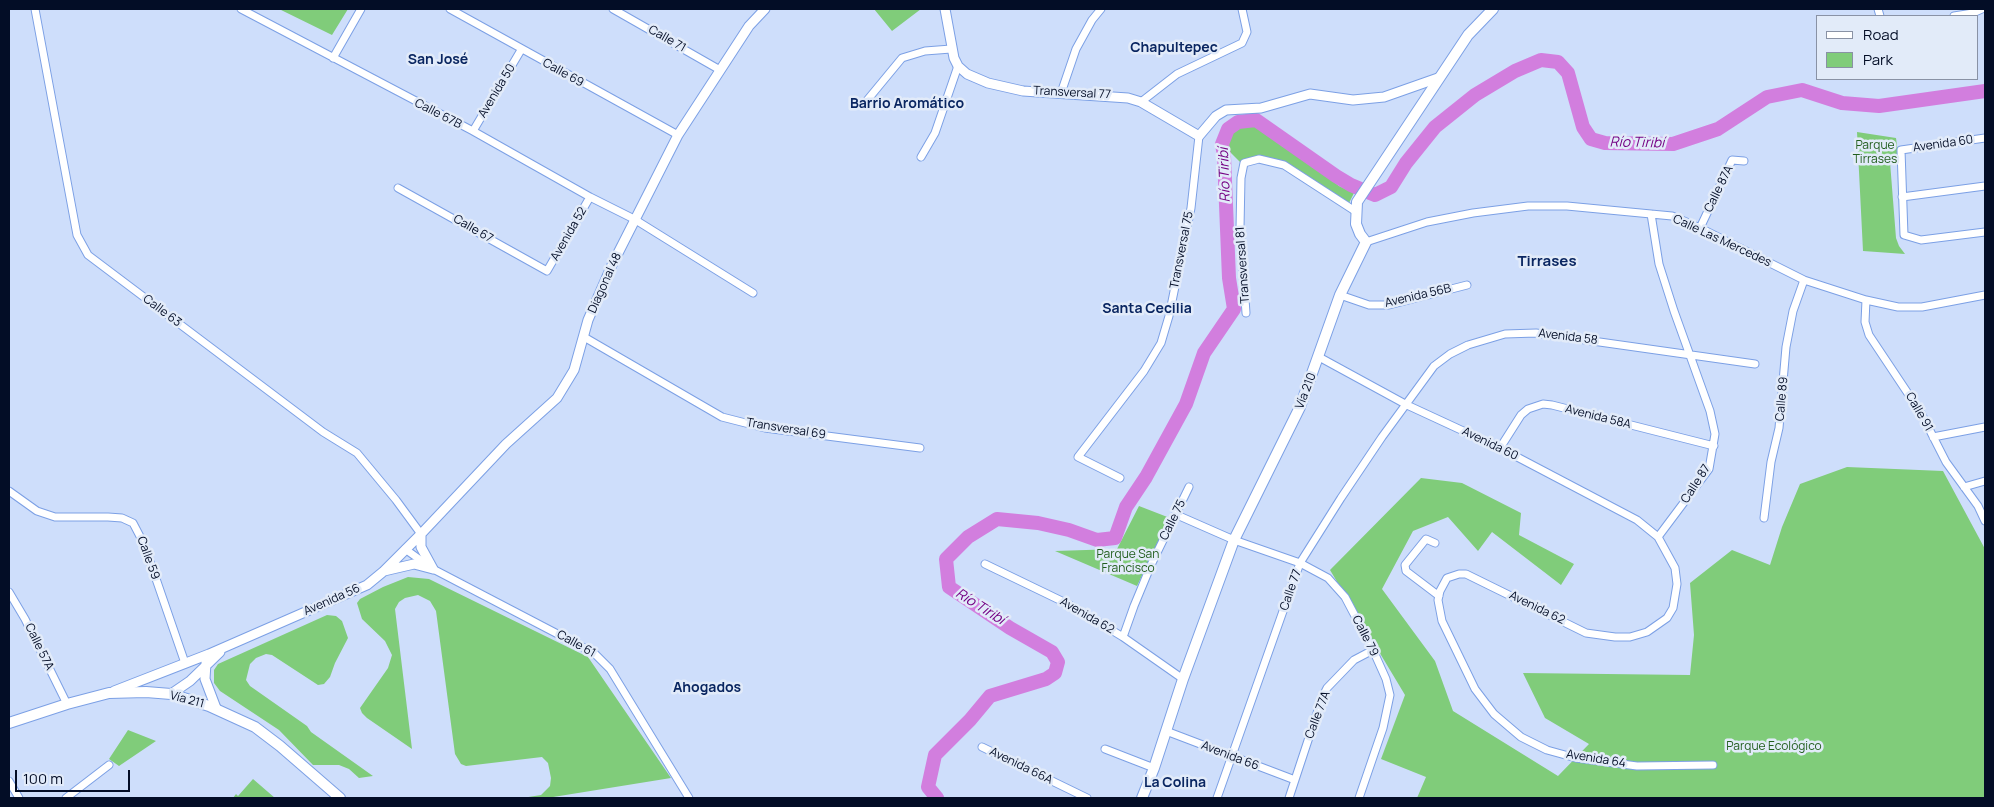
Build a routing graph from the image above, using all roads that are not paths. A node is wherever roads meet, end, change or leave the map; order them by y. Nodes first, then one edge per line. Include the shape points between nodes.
1 (35, 9) edge
2 (241, 9) edge
3 (361, 9) edge
4 (450, 9) edge
5 (613, 9) edge
6 (765, 9) edge
7 (945, 9) edge
8 (1101, 9) edge
9 (1242, 9) edge
10 (1493, 9) edge
11 (1982, 9) edge
12 (1964, 15) edge
13 (952, 49) junction
14 (521, 50) junction
15 (333, 58) junction
16 (958, 66) junction
17 (720, 70) junction
18 (1438, 78) junction
19 (1061, 92) junction
20 (1141, 102) junction
21 (864, 104) dead end
22 (473, 131) junction
23 (678, 135) junction
24 (1199, 136) junction
25 (1985, 138) edge
26 (921, 157) dead end
27 (1744, 161) dead end
28 (1985, 186) edge
29 (398, 188) dead end
30 (590, 196) junction
31 (1902, 196) junction
32 (1356, 206) junction
33 (1651, 214) junction
34 (634, 219) junction
35 (1700, 228) junction
36 (1985, 232) edge
37 (1366, 242) junction
38 (547, 271) joint
39 (1804, 280) junction
40 (1467, 285) dead end
41 (753, 293) dead end
42 (1340, 295) junction
43 (1985, 295) edge
44 (1866, 300) junction
45 (1246, 313) dead end
46 (584, 337) junction
47 (1690, 355) junction
48 (1319, 357) junction
49 (1755, 364) dead end
50 (1407, 404) junction
51 (1985, 427) edge
52 (1934, 438) junction
53 (1714, 446) junction
54 (920, 448) dead end
55 (1500, 448) junction
56 (1120, 478) dead end
57 (1985, 481) edge
58 (1189, 487) dead end
59 (1964, 487) junction
60 (9, 491) edge
61 (1177, 514) junction
62 (1764, 518) dead end
63 (1985, 521) edge
64 (421, 534) junction
65 (1658, 537) junction
66 (1234, 540) junction
67 (1435, 543) dead end
68 (405, 550) junction
69 (1300, 563) junction
70 (985, 564) dead end
71 (433, 569) junction
72 (384, 571) junction
73 (9, 592) edge
74 (1439, 596) junction
75 (1124, 637) junction
76 (228, 645) junction
77 (1373, 650) junction
78 (209, 654) junction
79 (185, 663) junction
80 (205, 666) junction
81 (1183, 679) junction
82 (109, 693) junction
83 (171, 694) junction
84 (66, 704) junction
85 (216, 708) junction
86 (9, 723) edge
87 (1166, 732) junction
88 (982, 747) dead end
89 (1105, 748) dead end
90 (1232, 758) junction
91 (108, 765) dead end
92 (1713, 765) dead end
93 (1154, 768) junction
94 (1295, 780) junction
95 (9, 781) edge
96 (19, 798) edge
97 (66, 798) edge
98 (340, 798) edge
99 (689, 798) edge
100 (1087, 798) edge
101 (1142, 798) edge
102 (1217, 798) edge
103 (1289, 798) edge
104 (1359, 798) edge

1 - 64 street, Calle 63 via 78,235 88,255 316,426 357,453
2 - 15 street, Calle 67B
3 - 15 street
4 - 14 street, Calle 69
5 - 17 street, Calle 71
6 - 17 street, Diagonal 48 via 749,26
7 - 13 street
8 - 19 street via 1076,49
9 - 20 street via 1247,32 1242,43 1178,74
10 - 18 main road via 1468,35
11 - 12 street
13 - 16 street
13 - 21 street via 925,51 902,58
14 - 22 street, Avenida 50
14 - 23 street, Calle 69
15 - 22 street, Calle 67B
16 - 19 street, Transversal 77 via 967,74 988,83 1023,91
16 - 26 street via 935,132
17 - 23 street, Diagonal 48
18 - 24 street via 1384,97 1353,100 1310,94 1261,108 1226,110 1216,116
18 - 32 main road
19 - 20 street, Transversal 77 via 1115,96
20 - 24 street, Transversal 77
22 - 30 street, Calle 67B
23 - 34 street, Diagonal 48
24 - 56 street, Transversal 75 via 1190,208 1161,343 1144,371 1078,457
25 - 31 street, Avenida 60 via 1901,150
27 - 35 street, Calle 87A via 1732,160
28 - 31 street
29 - 38 street, Calle 67
30 - 34 street, Calle 67B
30 - 38 street, Avenida 52
31 - 36 street via 1904,234 1912,238 1921,240
32 - 37 main road via 1356,224
32 - 45 street, Transversal 81 via 1284,166 1258,159 1244,164 1240,178 1240,228
33 - 35 street, Calle Las Mercedes via 1672,216
33 - 37 street, Calle Las Mercedes via 1567,206 1528,206 1427,222
33 - 47 street, Calle 87 via 1659,264
34 - 41 street
34 - 46 street, Diagonal 48 via 595,303
35 - 39 street, Calle Las Mercedes
37 - 42 main road, Vía 210
39 - 44 street, Calle Las Mercedes
39 - 62 street, Calle 89 via 1793,311 1786,347 1779,428
40 - 42 street, Avenida 56B via 1389,305 1369,305
42 - 48 main road, Vía 210
43 - 44 street, Calle Las Mercedes via 1922,307 1898,307
44 - 52 street, Calle 91 via 1865,322 1869,335
46 - 54 street, Transversal 69 via 722,417 765,428
46 - 64 street, Diagonal 48 via 574,370 557,398 482,467
47 - 49 street, Avenida 58
47 - 50 street, Avenida 58 via 1562,335 1505,334 1450,354 1434,366
47 - 53 street, Calle 87 via 1714,422
48 - 50 street, Avenida 60
48 - 66 main road, Vía 210 via 1300,407
50 - 55 street, Avenida 60
50 - 69 street, Calle 77
51 - 52 street
52 - 59 street, Calle 91
53 - 55 street, Avenida 58A via 1544,404 1521,415
53 - 65 street, Calle 87 via 1709,469
55 - 65 street, Avenida 60 via 1636,520
57 - 59 street
58 - 61 street, Calle 75
59 - 63 street, Calle 91
60 - 79 street, Calle 59 via 37,512 55,517 122,518 133,523 144,544
61 - 66 street
61 - 75 street, Calle 75 via 1134,606
64 - 68 street, Avenida 56
64 - 71 street via 421,547
65 - 74 street, Avenida 62 via 1675,568 1677,584 1673,608 1667,618 1647,632 1615,638 1586,633 1476,578 1459,574 1447,578
66 - 69 street, Calle 79
66 - 81 main road, Vía 210
67 - 74 street via 1426,539 1405,565 1406,571
68 - 71 street, Calle 61
68 - 72 street, Avenida 56
69 - 77 street, Calle 79 via 1328,578 1338,588
69 - 90 street, Calle 77
70 - 75 street, Avenida 62 via 1070,605
71 - 72 street via 414,564
71 - 99 street, Calle 61 via 594,652 610,669
72 - 76 street, Avenida 56 via 351,593
73 - 84 street, Calle 57A
74 - 92 street, Avenida 64 via 1442,620 1475,689 1494,714 1521,737 1547,750 1576,758 1637,766
75 - 81 street, Avenida 62
76 - 78 street, Avenida 56
76 - 80 street, Avenida 56
77 - 94 street, Calle 77A via 1350,664 1327,688
77 - 104 street, Calle 79 via 1388,686 1390,702
78 - 79 street, Avenida 56
78 - 80 street
79 - 82 street, Avenida 56
80 - 83 street, Avenida 56
80 - 85 street via 207,687
81 - 87 main road, Vía 210
82 - 83 main road, Vía 211
82 - 84 main road, Vía 211
83 - 85 main road, Vía 211
84 - 86 main road, Vía 211
85 - 98 main road, Vía 211 via 266,735
87 - 90 street, Avenida 66
87 - 93 main road, Vía 210
88 - 100 street, Avenida 66A
89 - 93 street
90 - 94 street, Avenida 66
90 - 102 street, Calle 77
91 - 97 street
93 - 101 main road, Vía 210
94 - 103 street, Calle 77A
95 - 96 street

